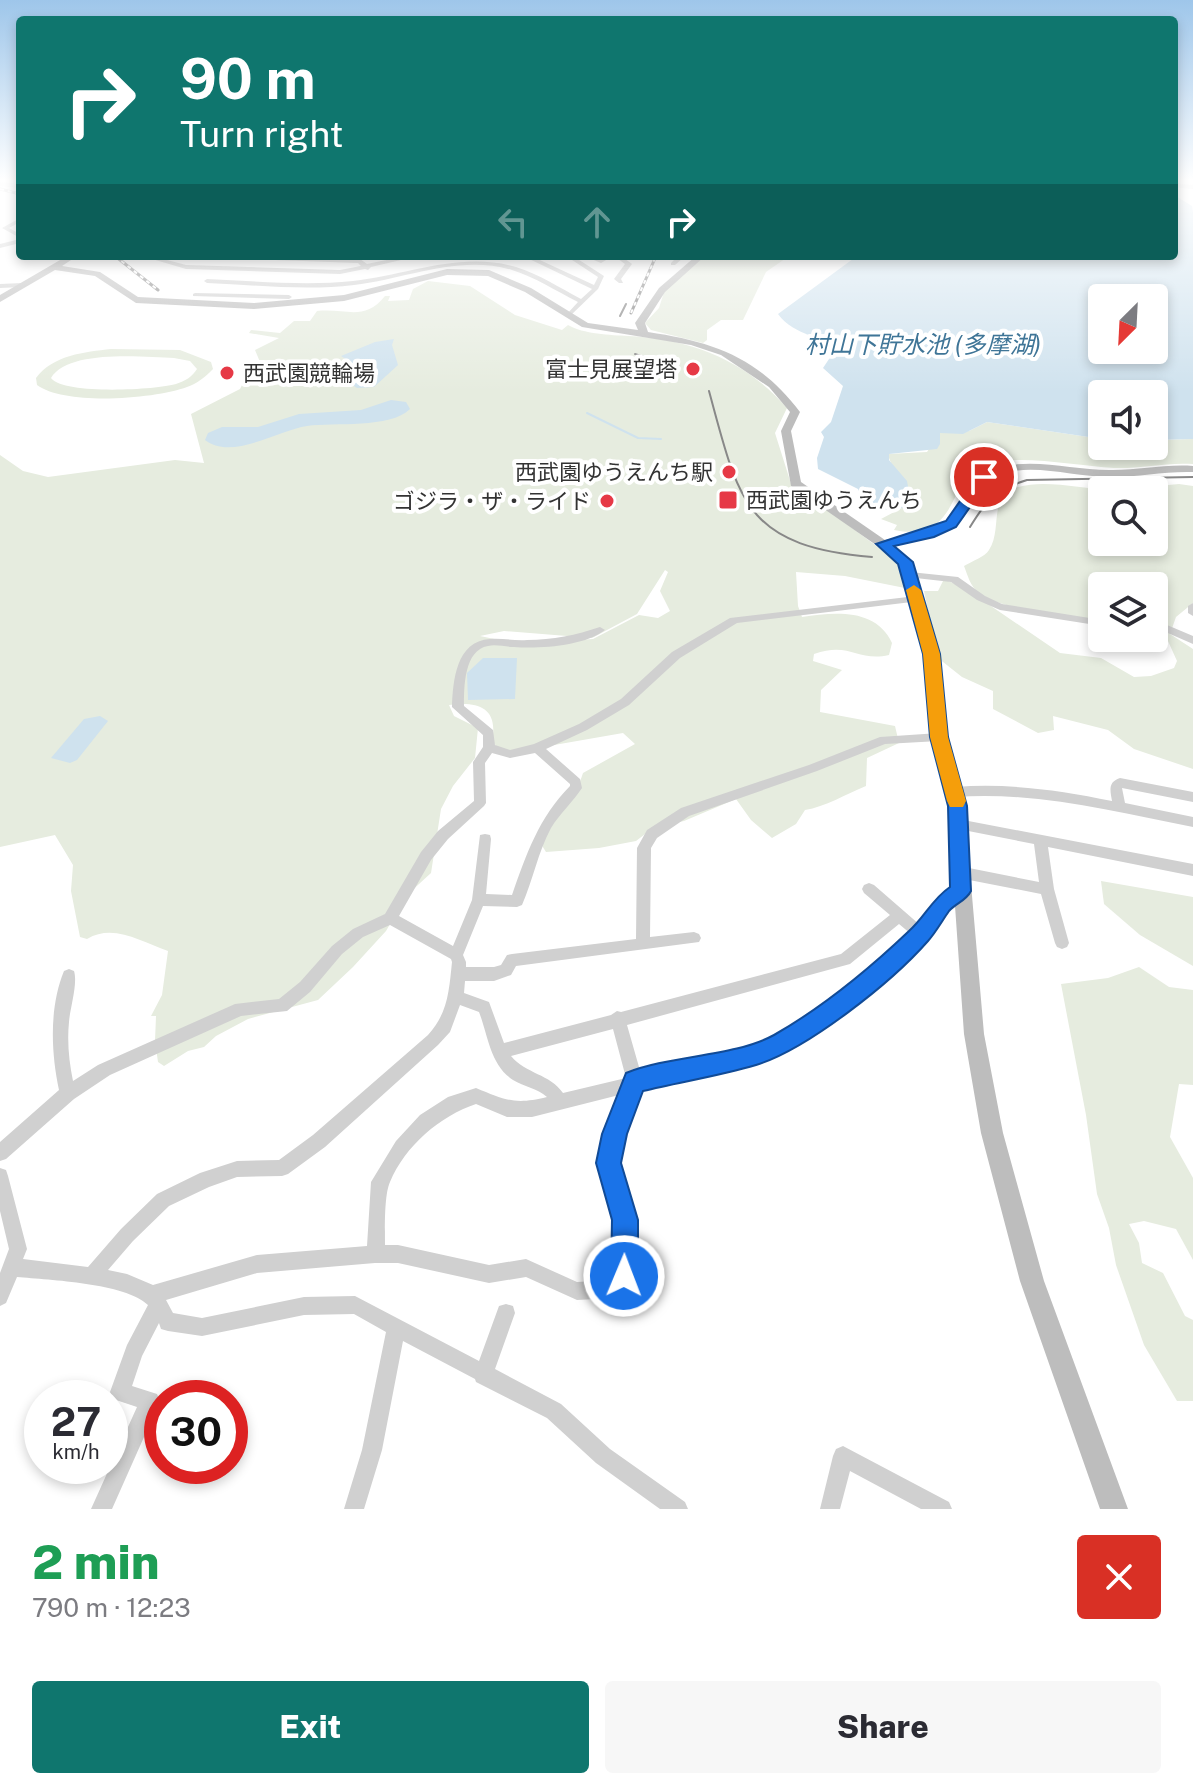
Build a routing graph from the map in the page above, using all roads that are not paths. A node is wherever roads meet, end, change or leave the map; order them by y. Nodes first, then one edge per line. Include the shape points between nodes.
1 (64, 260) edge
2 (157, 260) edge
3 (226, 260) edge
4 (318, 260) edge
5 (347, 260) edge
6 (390, 260) edge
7 (397, 260) edge
8 (498, 260) edge
9 (535, 260) edge
10 (578, 260) joint
11 (623, 260) edge
12 (678, 260) edge
13 (696, 260) edge
14 (494, 264) junction
15 (673, 264) dead end
16 (51, 267) junction
17 (219, 268) junction
18 (368, 268) junction
19 (554, 268) junction
20 (487, 270) dead end
21 (309, 272) junction
22 (412, 274) junction
23 (528, 276) junction
24 (207, 281) junction
25 (621, 282) dead end
26 (299, 284) junction
27 (596, 288) junction
28 (1, 294) edge
29 (195, 295) junction
30 (582, 302) junction
31 (187, 304) junction
32 (570, 314) dead end
33 (644, 335) junction
34 (1193, 469) edge
35 (883, 544) junction
36 (910, 575) junction
37 (916, 599) junction
38 (1193, 606) edge
39 (1193, 613) edge
40 (1088, 621) edge
41 (1168, 629) edge
42 (600, 630) dead end
43 (1193, 640) edge
44 (939, 737) junction
45 (489, 748) junction
46 (537, 748) junction
47 (955, 792) junction
48 (1193, 797) edge
49 (1119, 809) junction
50 (1193, 822) edge
51 (958, 824) junction
52 (485, 839) dead end
53 (1040, 840) junction
54 (1193, 870) edge
55 (960, 882) junction
56 (869, 889) dead end
57 (1047, 889) junction
58 (479, 900) junction
59 (900, 915) junction
60 (390, 918) junction
61 (921, 934) junction
62 (694, 938) dead end
63 (1062, 943) dead end
64 (643, 944) junction
65 (456, 955) junction
66 (458, 974) junction
67 (69, 976) dead end
68 (456, 997) junction
69 (617, 1018) junction
70 (500, 1052) junction
71 (635, 1081) junction
72 (68, 1093) junction
73 (560, 1102) junction
74 (0, 1153) edge
75 (0, 1176) edge
76 (375, 1254) junction
77 (12, 1267) junction
78 (91, 1277) junction
79 (0, 1297) edge
80 (155, 1300) junction
81 (506, 1313) dead end
82 (396, 1329) junction
83 (483, 1375) junction
84 (101, 1509) edge
85 (354, 1509) edge
86 (678, 1509) edge
87 (830, 1509) edge
88 (942, 1509) edge
89 (1114, 1509) edge

1 - 16 street
2 - 17 street
3 - 17 street
4 - 21 street
5 - 18 street
6 - 18 street
7 - 22 street
8 - 14 street
9 - 19 street
10 - 19 street
10 - 27 street via 601,276
11 - 25 street via 629,264 617,279
12 - 15 street
13 - 33 street via 662,290 640,324
14 - 20 street
14 - 22 street via 450,263
14 - 23 street
16 - 28 street
16 - 31 street via 97,274 136,300
17 - 21 street
17 - 24 street
18 - 21 street
19 - 23 street
19 - 27 street
21 - 26 street
22 - 26 street
23 - 30 street
24 - 26 street
24 - 29 street
26 - 29 street via 287,300
27 - 30 street
29 - 31 street
30 - 32 street
31 - 33 street via 307,304 439,273 477,271 503,277 582,324
33 - 35 street via 717,350 773,385 795,410 786,434 795,484
34 - 35 street via 997,472 977,483 951,524
35 - 36 street via 904,560
36 - 37 street
36 - 40 street via 954,579 1000,607
37 - 44 street via 931,654
37 - 46 street via 734,620 676,655 625,702
38 - 39 street
41 - 43 street
42 - 45 street via 574,639 478,645 461,667 458,707 489,733
44 - 47 street
44 - 64 street via 884,740 685,812 652,834 644,848
45 - 46 street via 510,754
45 - 60 street via 479,762 480,803 426,856
46 - 58 street via 576,782 576,788 560,802 536,843 517,901
47 - 49 street via 990,790
47 - 51 street
48 - 49 street via 1120,783
49 - 50 street
51 - 53 street
51 - 55 street
52 - 58 street
53 - 54 street
53 - 57 street
55 - 57 street
55 - 61 street
55 - 89 street via 974,1034 992,1133 1032,1281
56 - 59 street
57 - 63 street
58 - 65 street
59 - 61 street
59 - 69 street via 845,959
60 - 65 street
60 - 72 street via 337,950 282,1006 240,1009 104,1070
61 - 71 street via 848,997 780,1044
62 - 64 street
64 - 66 street via 512,960 506,970 494,974
65 - 66 street
66 - 68 street
67 - 72 street via 59,1029
68 - 70 street via 484,1007
68 - 78 street via 445,1027 433,1040 319,1141 282,1168 237,1169 163,1200
69 - 70 street
69 - 71 street
70 - 73 street via 512,1070 551,1088
71 - 73 street
71 - 76 street via 609,1163 625,1220 627,1263 615,1289 577,1291 526,1268 489,1274
72 - 74 street
73 - 76 street via 507,1109 476,1096 426,1121 380,1182
75 - 77 street via 17,1235
76 - 80 street via 257,1264
77 - 78 street
77 - 79 street
78 - 80 street via 124,1284
80 - 82 street via 168,1322 202,1327 290,1308 355,1305
80 - 84 street via 120,1392 150,1401
81 - 83 street
82 - 83 street
82 - 85 street via 372,1450
83 - 86 street via 554,1411 603,1456
87 - 88 street via 843,1456

